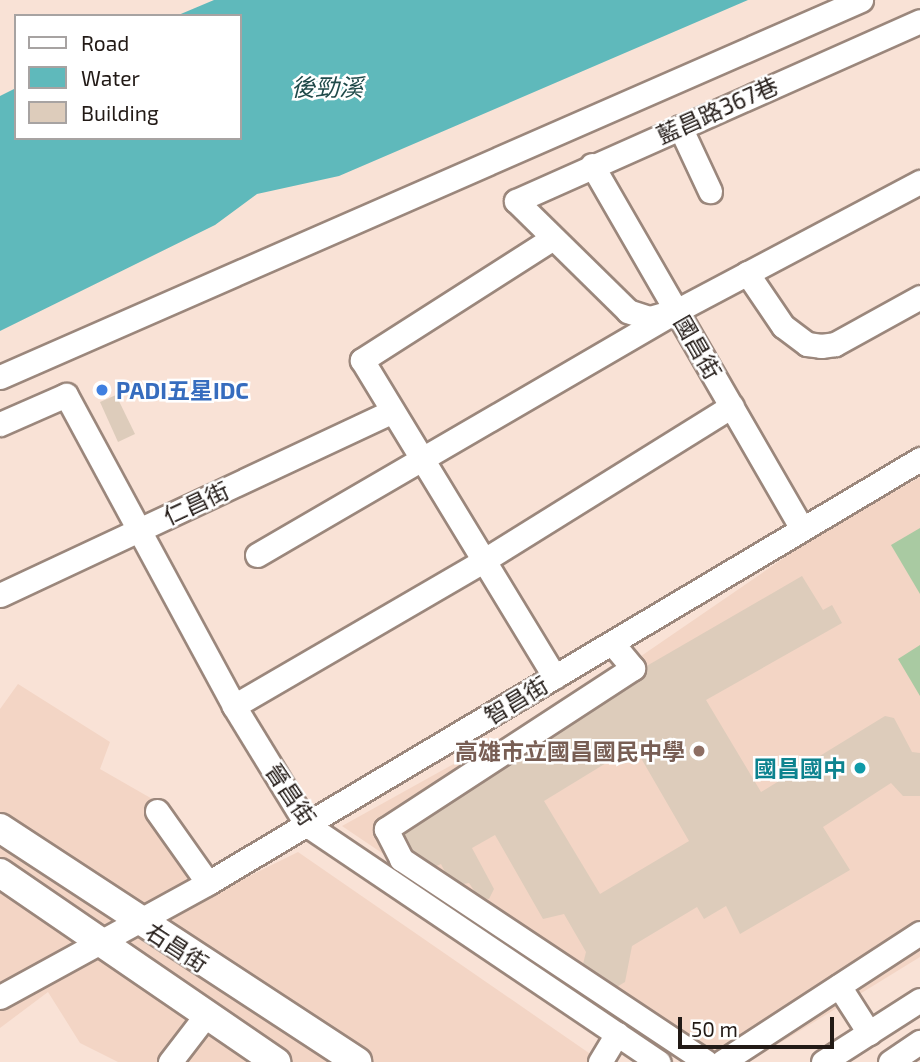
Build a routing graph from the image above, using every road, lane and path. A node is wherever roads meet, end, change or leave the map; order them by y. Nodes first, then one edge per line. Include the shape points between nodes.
1 (861, 0) edge
2 (920, 21) edge
3 (680, 127) junction
4 (592, 165) junction
5 (920, 182) edge
6 (710, 191) dead end
7 (553, 238) junction
8 (747, 273) junction
9 (920, 297) edge
10 (678, 310) junction
11 (0, 377) edge
12 (732, 406) junction
13 (391, 412) junction
14 (0, 424) edge
15 (920, 459) edge
16 (422, 461) junction
17 (802, 529) junction
18 (139, 530) junction
19 (257, 555) dead end
20 (483, 561) junction
21 (0, 595) edge
22 (612, 643) junction
23 (555, 677) junction
24 (234, 706) junction
25 (157, 811) dead end
26 (307, 825) junction
27 (0, 828) edge
28 (0, 873) edge
29 (208, 883) junction
30 (139, 923) junction
31 (920, 933) edge
32 (101, 944) junction
33 (839, 986) junction
34 (0, 997) edge
35 (920, 1000) edge
36 (206, 1015) junction
37 (869, 1032) junction
38 (920, 1042) edge
39 (612, 1052) edge
40 (170, 1062) edge
41 (276, 1062) edge
42 (357, 1062) edge
43 (659, 1062) edge
44 (706, 1062) edge
45 (722, 1062) edge
46 (823, 1062) edge
47 (890, 1062) edge

1 - 11 street
2 - 3 street, 藍昌路367巷
3 - 4 street, 藍昌路367巷
3 - 6 street
4 - 7 street, 藍昌路367巷 via 516,201
4 - 10 street, 國昌街
5 - 8 street
7 - 10 street via 628,311 649,318
7 - 13 street via 362,360
8 - 9 street via 783,326 807,344 821,346 835,344
8 - 10 street
10 - 12 street, 國昌街
10 - 16 street
12 - 17 street, 國昌街
12 - 20 street
13 - 16 street
13 - 18 street, 仁昌街
14 - 18 street, 晉昌街 via 66,395
15 - 17 street, 智昌街
16 - 19 street
16 - 20 street
17 - 22 street, 智昌街
18 - 21 street, 仁昌街
18 - 24 street, 晉昌街
20 - 23 street
20 - 24 street
22 - 23 street, 智昌街
22 - 44 street via 633,668 386,829 401,859
23 - 26 street, 智昌街
24 - 26 street, 晉昌街
25 - 29 street
26 - 29 street, 智昌街
26 - 39 street, 晉昌街
27 - 30 main road, 右昌街
28 - 32 main road, 右昌街
29 - 30 street, 智昌街
30 - 32 street, 智昌街
30 - 42 main road, 右昌街
31 - 33 street
32 - 34 street, 智昌街
32 - 36 main road, 右昌街
33 - 37 street
33 - 45 street
35 - 37 street
36 - 40 street
36 - 41 main road, 右昌街
37 - 46 street
38 - 47 street
39 - 43 street, 晉昌街

